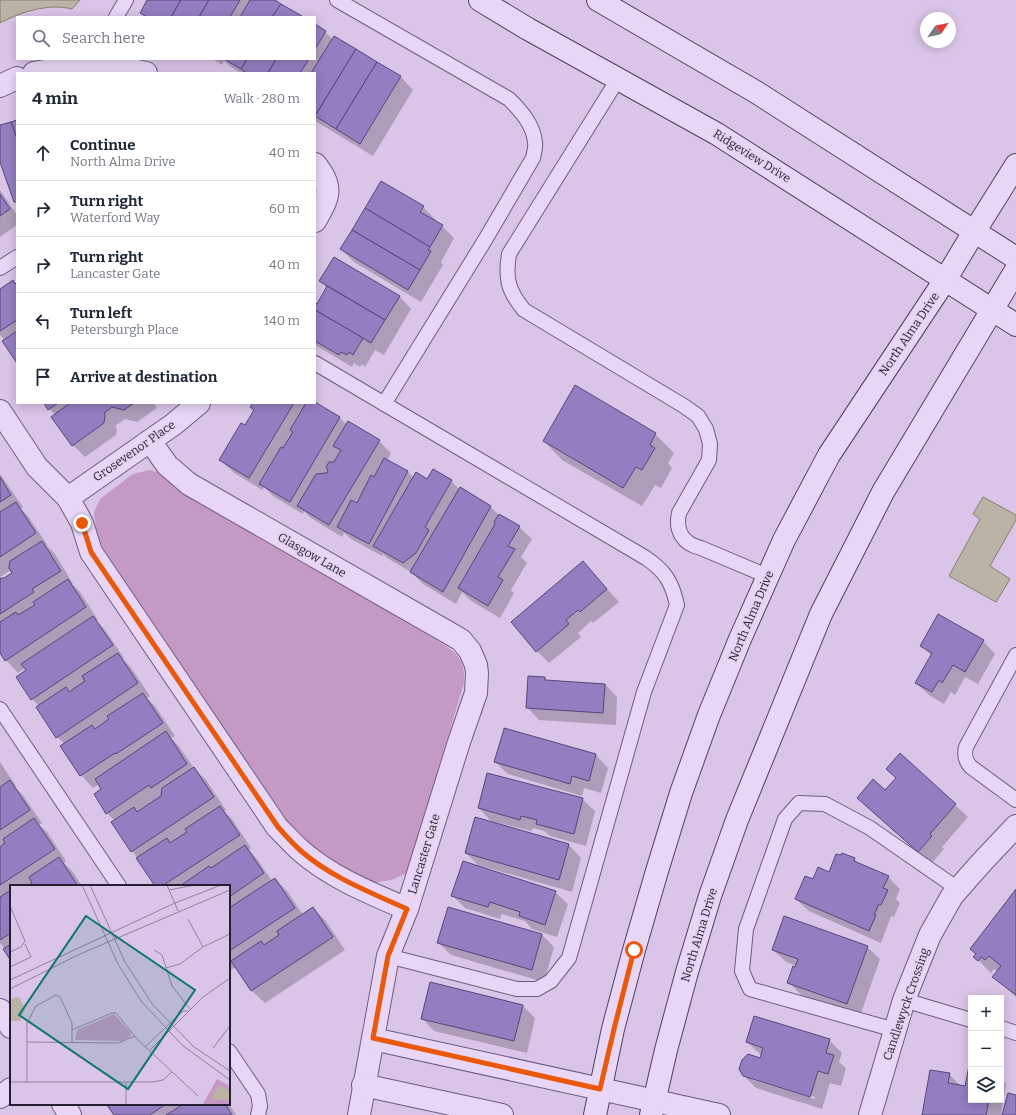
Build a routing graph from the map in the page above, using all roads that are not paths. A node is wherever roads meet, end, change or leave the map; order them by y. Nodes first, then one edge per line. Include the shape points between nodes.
1 (126, 0) edge
2 (337, 0) edge
3 (480, 0) edge
4 (598, 0) edge
5 (117, 16) edge
6 (98, 63) edge
7 (39, 72) edge
8 (140, 72) edge
9 (16, 78) edge
10 (618, 79) junction
11 (0, 86) edge
12 (1016, 165) edge
13 (321, 173) edge
14 (316, 219) edge
15 (974, 232) junction
16 (16, 257) edge
17 (1016, 258) edge
18 (0, 268) edge
19 (1016, 270) edge
20 (945, 280) junction
21 (992, 311) junction
22 (1016, 325) edge
23 (316, 364) edge
24 (198, 404) edge
25 (384, 404) junction
26 (0, 411) edge
27 (150, 441) junction
28 (68, 498) junction
29 (767, 576) junction
30 (1016, 655) edge
31 (476, 665) joint
32 (0, 709) edge
33 (1016, 800) edge
34 (1016, 826) edge
35 (117, 885) edge
36 (958, 889) junction
37 (407, 909) junction
38 (388, 956) junction
39 (904, 1000) junction
40 (0, 1010) edge
41 (968, 1019) edge
42 (10, 1025) edge
43 (1004, 1029) edge
44 (895, 1030) junction
45 (1016, 1033) edge
46 (373, 1038) junction
47 (230, 1052) edge
48 (363, 1085) junction
49 (600, 1089) junction
50 (10, 1091) edge
51 (0, 1097) edge
52 (64, 1105) edge
53 (652, 1108) edge
54 (70, 1115) edge
55 (258, 1115) edge
56 (359, 1115) edge
57 (502, 1115) edge
58 (595, 1115) edge
59 (718, 1115) edge
60 (870, 1115) edge

1 - 5 lane
2 - 25 lane via 509,99 531,126 536,143 533,158
3 - 10 main road, Ridgeview Drive
4 - 15 main road via 756,92
6 - 7 main road
6 - 8 main road
9 - 11 main road
10 - 20 main road, Ridgeview Drive via 717,134
10 - 29 lane via 509,254 508,284 514,298 524,310 698,416 706,429 710,444 709,460 679,513 677,520 681,536 693,546
12 - 15 main road, North Alma Drive
13 - 14 main road via 328,192 326,202
15 - 17 main road
15 - 20 main road, North Alma Drive
16 - 18 lane
19 - 21 main road, North Alma Drive
20 - 21 main road, Ridgeview Drive
20 - 29 main road, North Alma Drive via 829,454
21 - 22 main road, Ridgeview Drive
21 - 53 main road, North Alma Drive via 883,492 821,614 740,813 710,896 687,972
23 - 25 lane
24 - 27 main road, Grosevenor Place
25 - 38 lane via 653,562 670,582 677,605 644,692 569,958 551,981 537,989 517,989
26 - 28 main road via 37,467
27 - 28 main road, Grosevenor Place
27 - 31 main road, Glasgow Lane via 167,465 189,484 461,640 470,651
28 - 37 main road via 82,523 91,552 278,827 301,851 325,869 350,884
29 - 49 main road, North Alma Drive via 709,715 681,792 634,950
30 - 33 lane via 964,752 970,767
31 - 37 main road, Lancaster Gate via 476,693
32 - 35 lane
34 - 36 main road, Candlewyck Crossing
36 - 39 main road, Candlewyck Crossing via 930,935
36 - 44 lane via 870,828 825,804 799,803 786,819 746,929 742,972 750,989
37 - 38 main road, Lancaster Gate
38 - 46 main road, Lancaster Gate
39 - 41 lane
39 - 44 main road, Candlewyck Crossing
40 - 42 main road
43 - 45 lane
44 - 60 main road, Candlewyck Crossing
46 - 48 main road, Lancaster Gate
46 - 49 main road
47 - 55 lane via 258,1094
48 - 56 main road, Lancaster Gate
48 - 57 main road
49 - 53 main road
49 - 58 main road, North Alma Drive
50 - 51 main road
52 - 54 main road
53 - 59 main road

